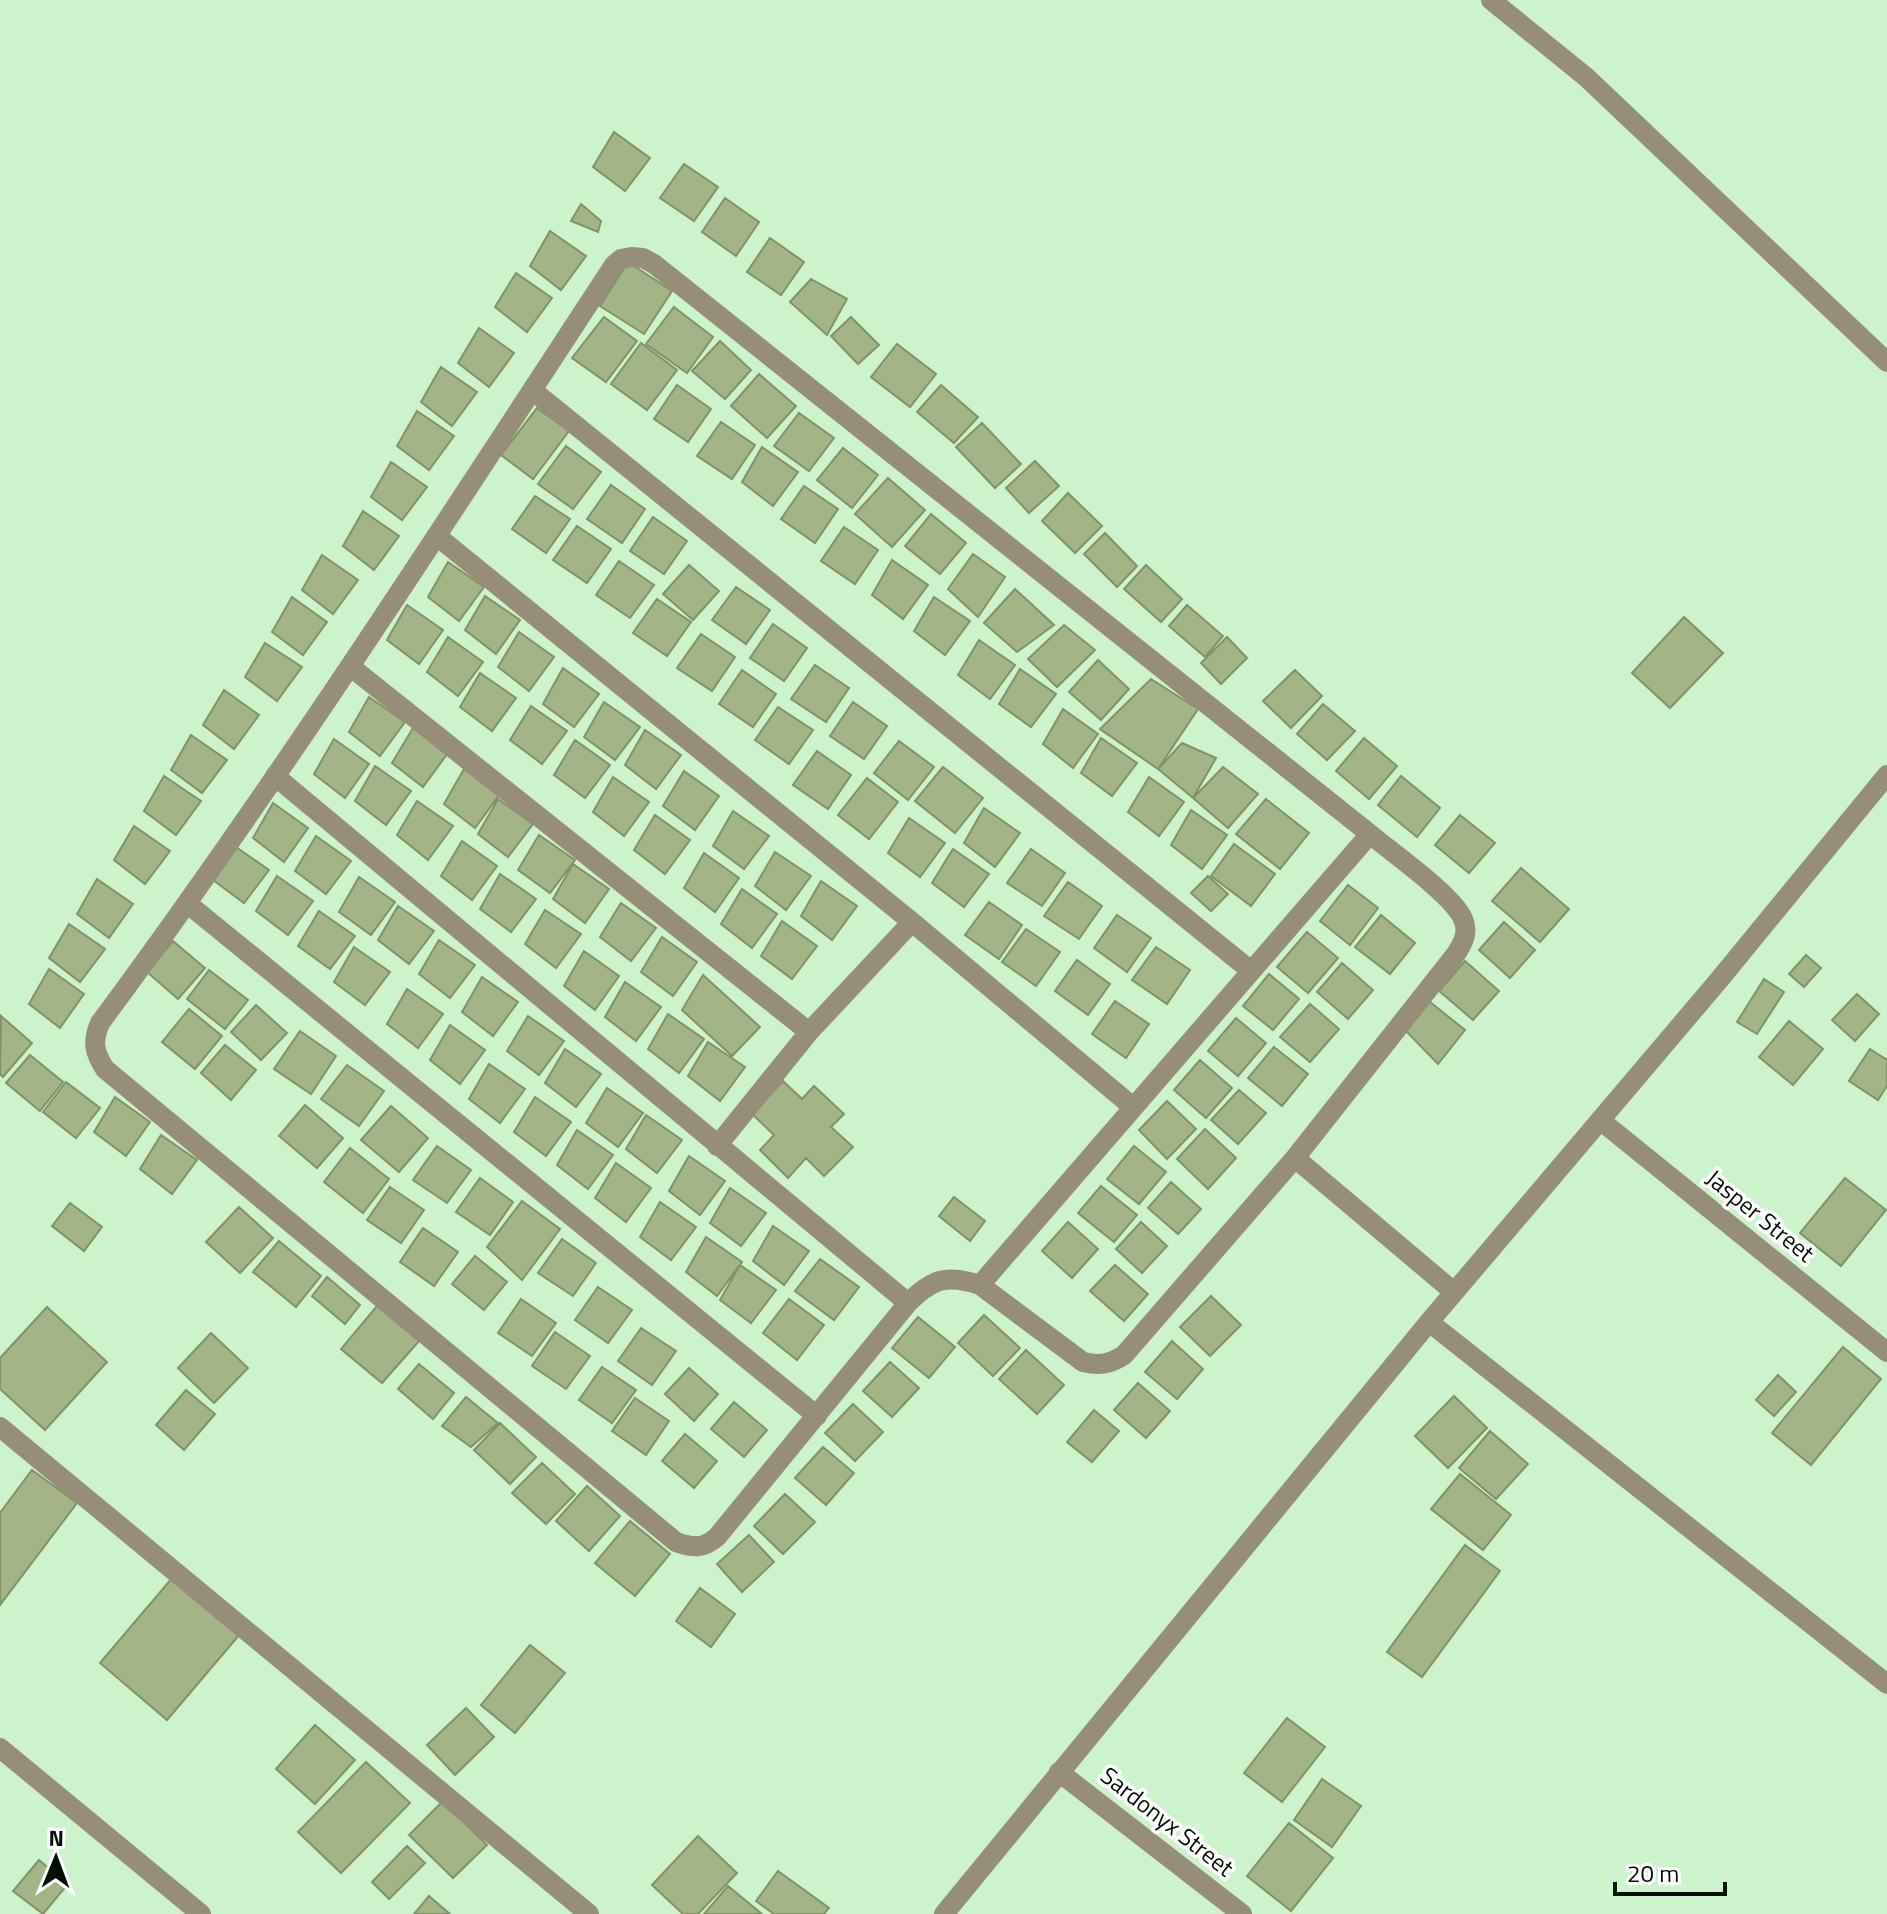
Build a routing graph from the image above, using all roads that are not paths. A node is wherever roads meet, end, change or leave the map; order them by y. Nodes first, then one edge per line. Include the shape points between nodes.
1 (1491, 0) edge
2 (1887, 362) edge
3 (532, 390) junction
4 (438, 537) junction
5 (351, 667) junction
6 (1887, 775) edge
7 (275, 776) junction
8 (1370, 834) junction
9 (188, 904) junction
10 (912, 922) junction
11 (1250, 970) junction
12 (809, 1032) junction
13 (1133, 1107) junction
14 (1600, 1120) junction
15 (717, 1146) junction
16 (1295, 1158) junction
17 (980, 1285) junction
18 (1454, 1292) junction
19 (908, 1303) junction
20 (1429, 1322) junction
21 (1887, 1352) edge
22 (817, 1416) junction
23 (0, 1427) edge
24 (1887, 1684) edge
25 (0, 1748) edge
26 (1059, 1772) junction
27 (201, 1914) edge
28 (589, 1914) edge
29 (944, 1914) edge
30 (1242, 1914) edge

1 - 2 street via 1586,77
3 - 4 street
3 - 8 street via 614,265 621,259 643,258
3 - 11 street
4 - 5 street
4 - 10 street
5 - 7 street
5 - 12 street
6 - 14 street
7 - 9 street
7 - 15 street
8 - 11 street
8 - 16 street via 1450,901 1463,918 1464,942
9 - 22 street
9 - 22 street via 100,1023 94,1047 105,1069 676,1542 699,1547 717,1537
10 - 12 street
10 - 13 street
11 - 13 street
12 - 15 street
13 - 17 street
14 - 18 street
14 - 21 street, Jasper Street
15 - 19 street
16 - 17 street via 1124,1355 1111,1363 1083,1362
16 - 18 street
17 - 19 street via 938,1281
18 - 20 street
19 - 22 street
20 - 24 street
20 - 26 street
23 - 28 street
25 - 27 street
26 - 29 street
26 - 30 street, Sardonyx Street

